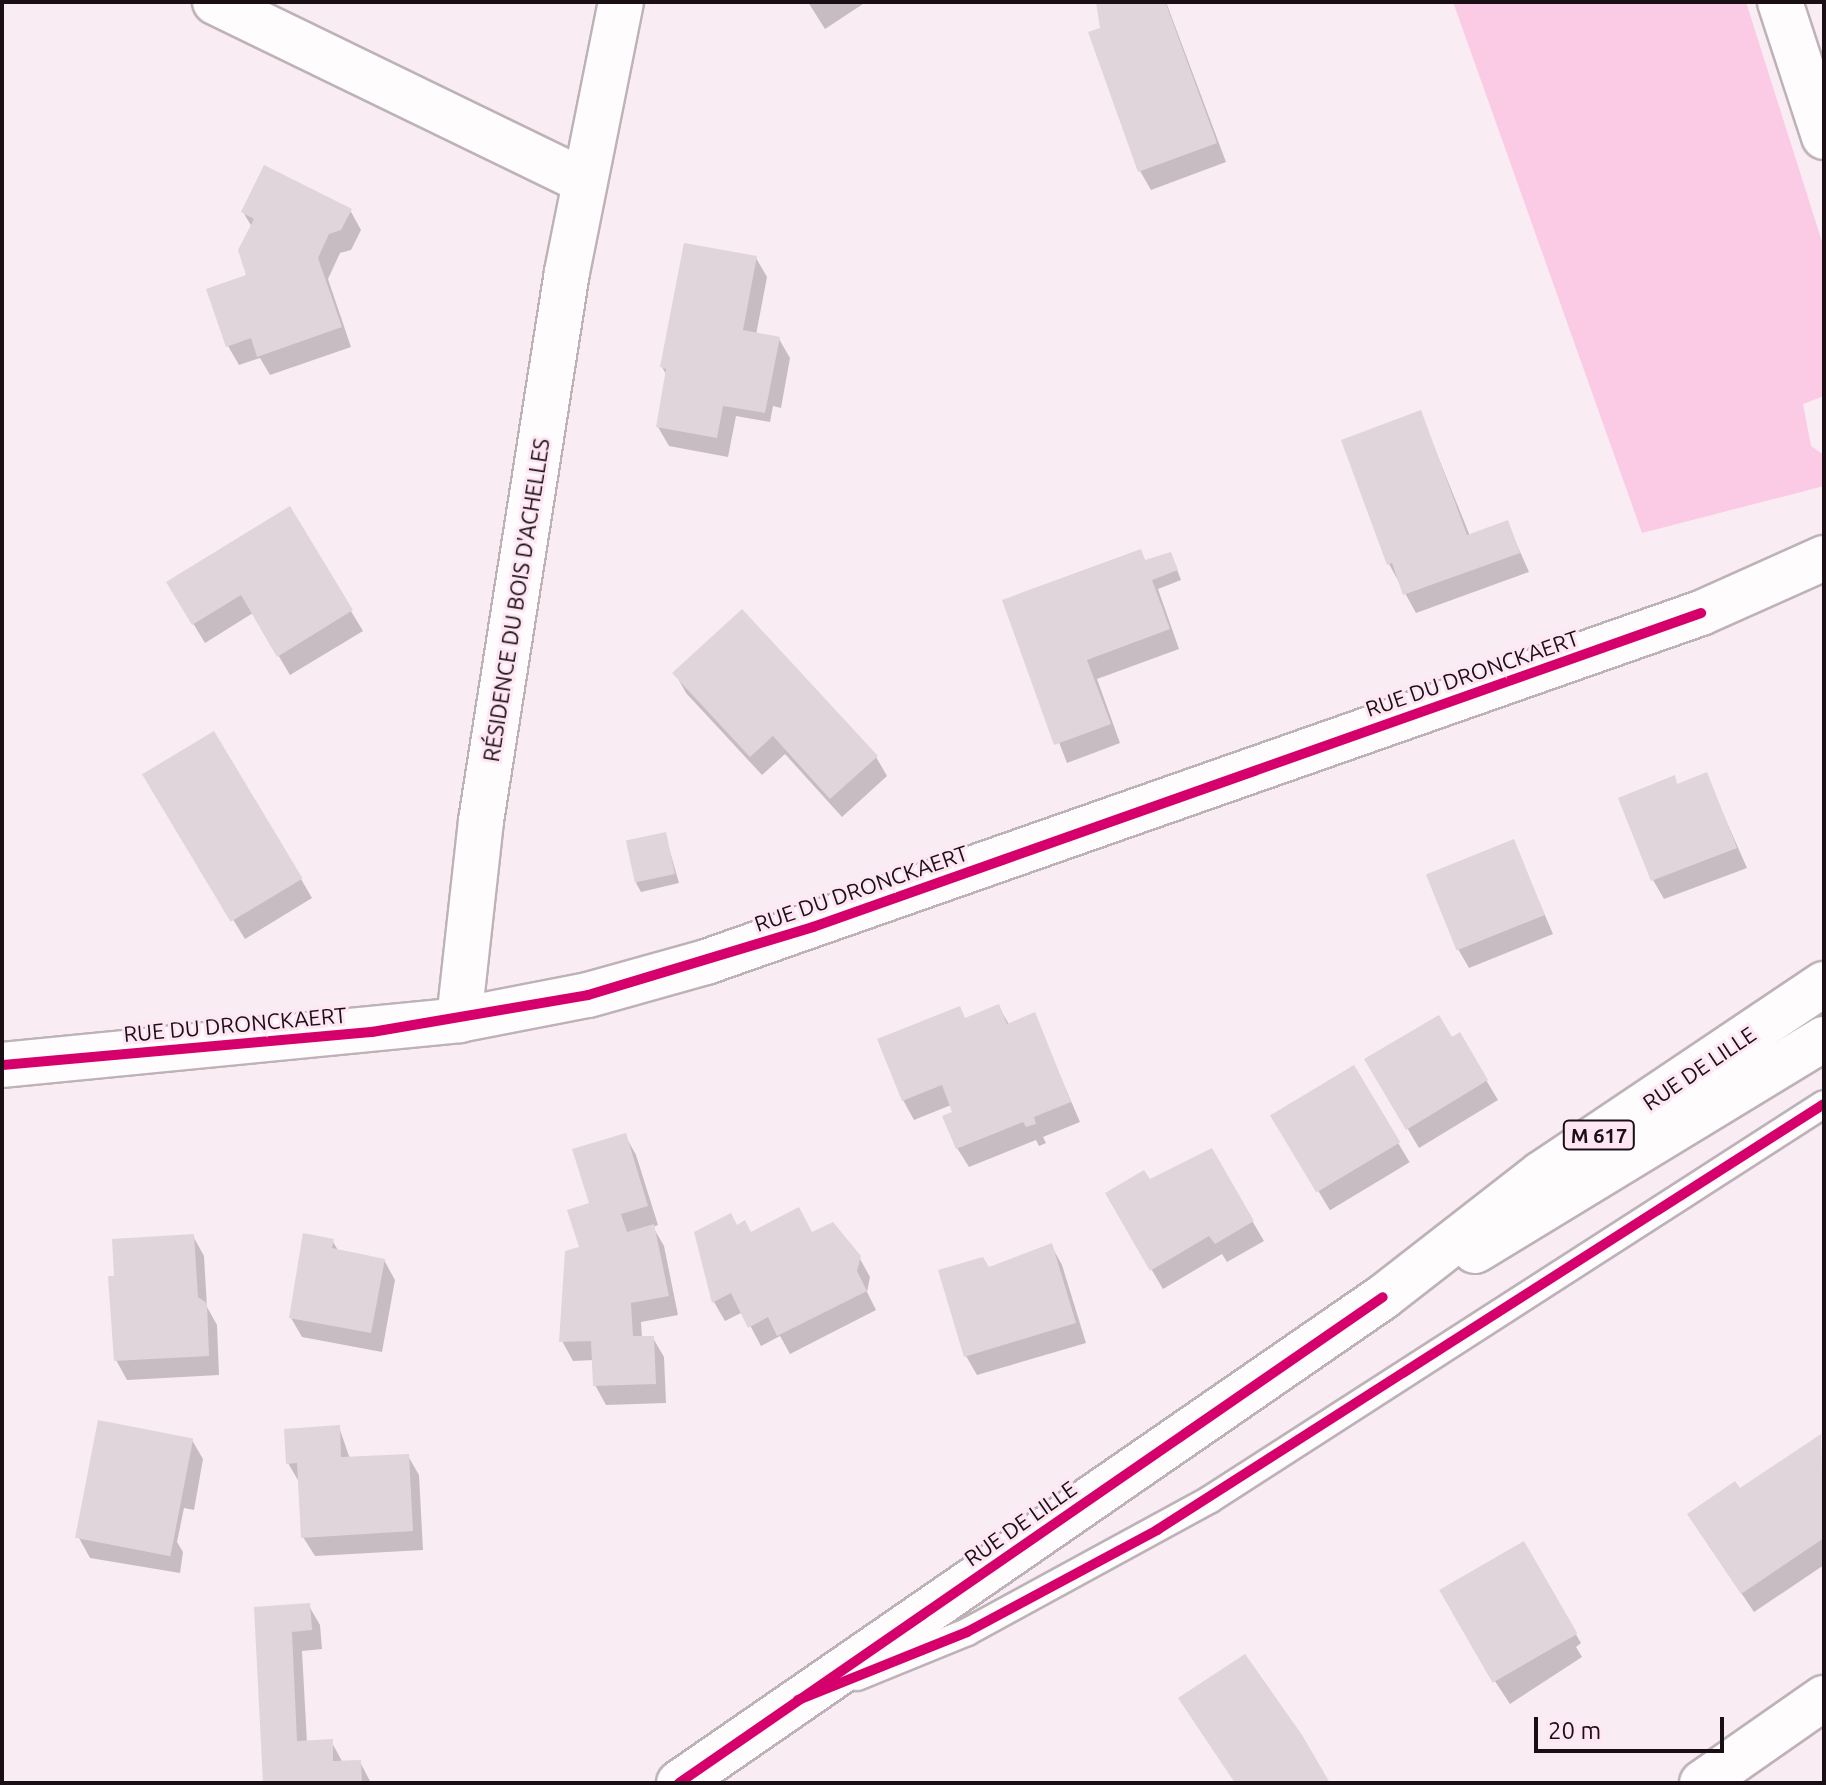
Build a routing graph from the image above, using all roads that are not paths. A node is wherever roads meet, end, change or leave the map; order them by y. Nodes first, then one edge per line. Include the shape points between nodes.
1 (215, 2) edge
2 (621, 2) edge
3 (1780, 2) edge
4 (1824, 137) edge
5 (583, 181) junction
6 (1824, 558) edge
7 (1824, 580) edge
8 (1701, 613) junction
9 (1824, 984) edge
10 (459, 1020) junction
11 (1824, 1039) edge
12 (2, 1065) edge
13 (1824, 1104) edge
14 (1383, 1297) junction
15 (1824, 1698) edge
16 (798, 1700) junction
17 (679, 1783) edge
18 (1702, 1783) edge

1 - 5 main road
2 - 5 main road, RÉSIDENCE DU BOIS D'ACHELLES
3 - 4 main road
5 - 10 main road, RÉSIDENCE DU BOIS D'ACHELLES via 481,821
6 - 8 main road, RUE DU DRONCKAERT
7 - 8 main road, RUE DU DRONCKAERT
8 - 10 main road, RUE DU DRONCKAERT via 706,962 588,995
9 - 14 main road, RUE DE LILLE / M 617 via 1541,1174
10 - 12 main road, RUE DU DRONCKAERT
11 - 14 main road, RUE DE LILLE / M 617 via 1510,1231
13 - 16 lane via 1157,1530 967,1632
14 - 16 main road, RUE DE LILLE / M 617
15 - 18 main road
16 - 17 main road, RUE DE LILLE / M 617

